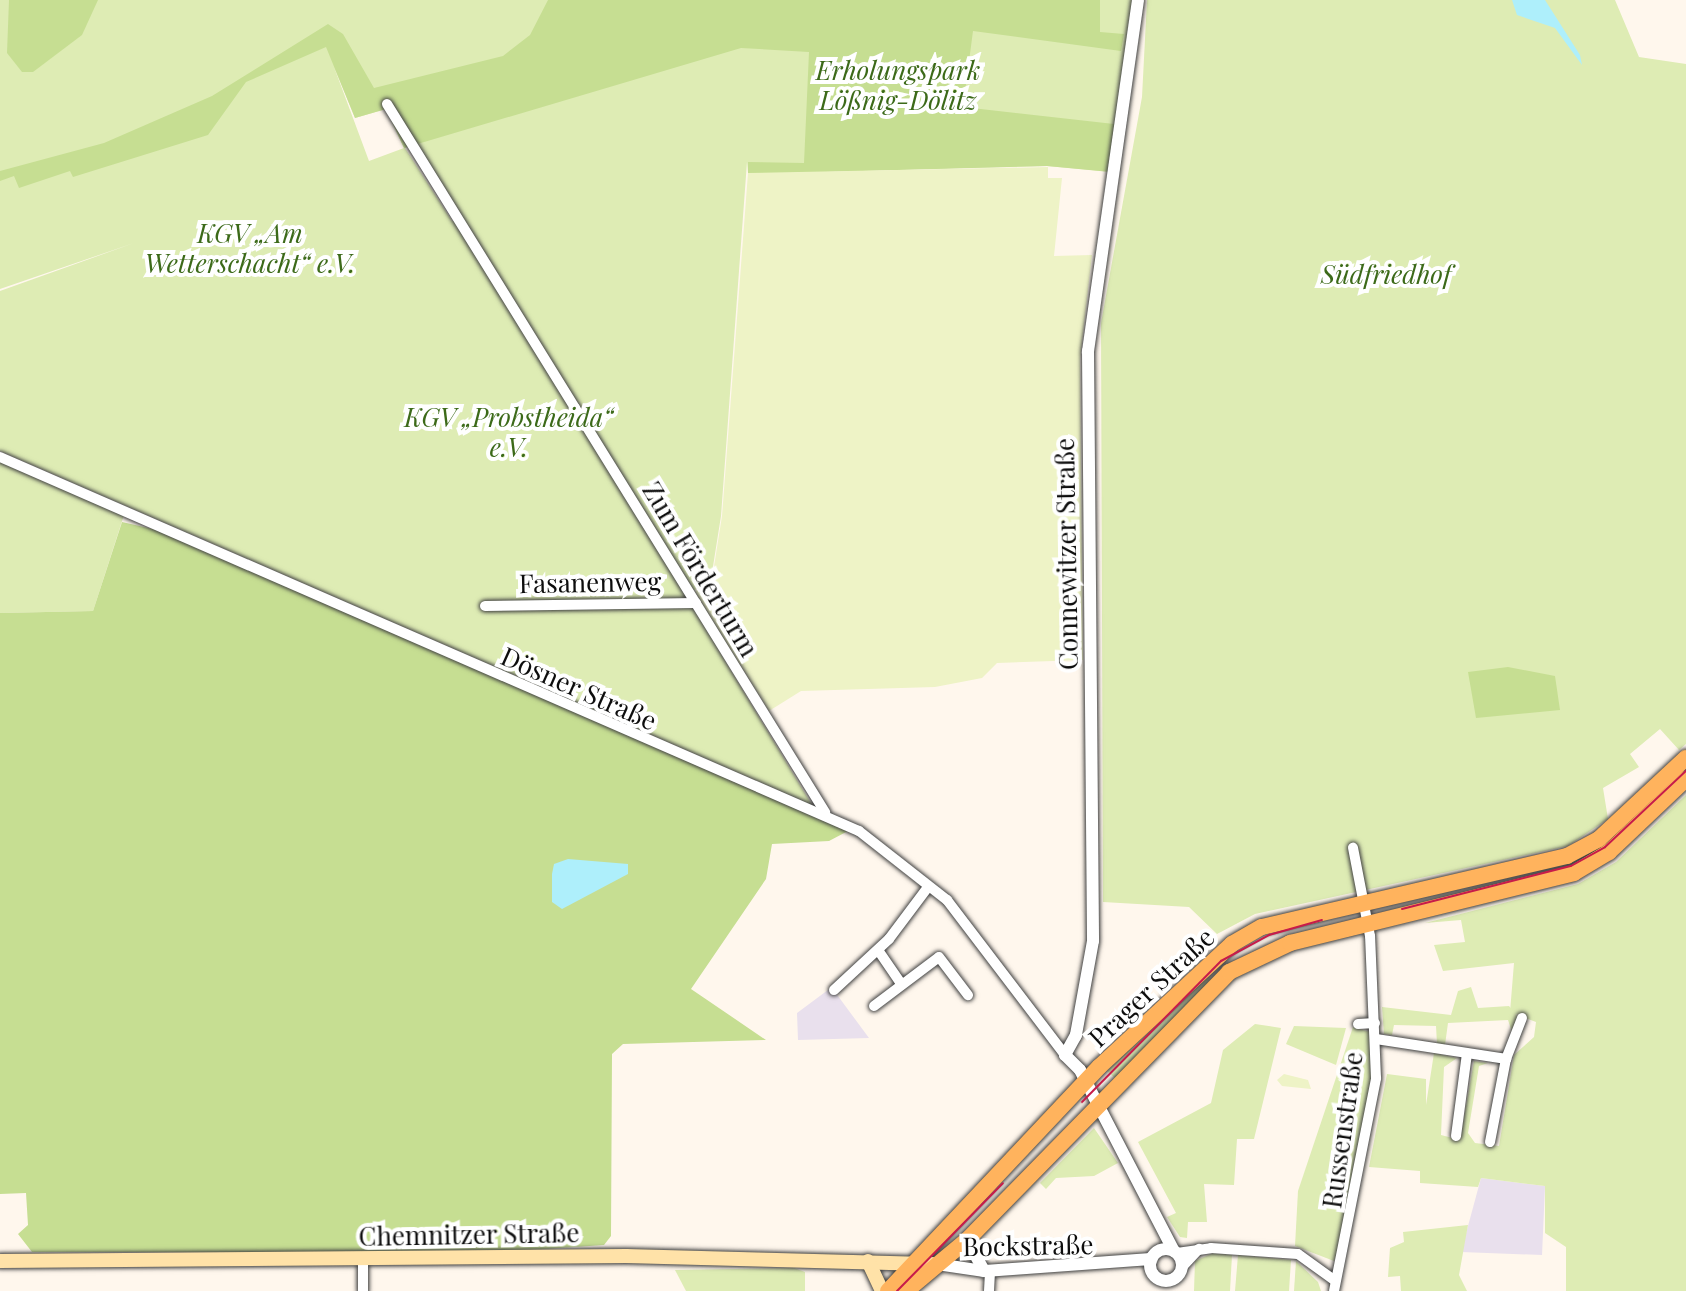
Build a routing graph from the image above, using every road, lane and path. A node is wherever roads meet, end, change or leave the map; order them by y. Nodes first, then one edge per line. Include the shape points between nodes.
1 (1138, 0) edge
2 (387, 104) dead end
3 (0, 457) edge
4 (696, 603) junction
5 (485, 606) dead end
6 (1686, 758) edge
7 (1686, 779) edge
8 (825, 812) junction
9 (1353, 848) dead end
10 (928, 887) junction
11 (1364, 903) junction
12 (1368, 924) junction
13 (878, 950) junction
14 (902, 985) junction
15 (834, 990) dead end
16 (968, 995) dead end
17 (874, 1006) dead end
18 (1522, 1018) dead end
19 (1375, 1023) junction
20 (1358, 1024) dead end
21 (1376, 1039) junction
22 (1467, 1054) junction
23 (1065, 1055) junction
24 (1506, 1059) junction
25 (1093, 1095) junction
26 (1456, 1136) dead end
27 (1490, 1142) dead end
28 (967, 1240) junction
29 (1201, 1248) junction
30 (1166, 1254) junction
31 (363, 1259) junction
32 (0, 1261) edge
33 (868, 1261) junction
34 (917, 1261) junction
35 (937, 1264) junction
36 (1120, 1266) junction
37 (1182, 1267) junction
38 (987, 1270) junction
39 (1163, 1283) edge
40 (1334, 1286) edge
41 (363, 1291) edge
42 (885, 1291) edge
43 (906, 1291) edge
44 (989, 1291) edge

1 - 23 street, Connewitzer Straße via 1088,351 1093,941 1076,1035
2 - 4 street, Zum Förderturm
3 - 8 street, Dösner Straße via 562,707
4 - 5 street, Fasanenweg
4 - 8 street, Zum Förderturm
6 - 11 main road, Prager Straße via 1599,839 1567,856
7 - 12 main road, Prager Straße via 1609,852 1574,873
8 - 10 street, Dösner Straße
9 - 11 street, Russenstraße
10 - 13 street
10 - 23 street, Dösner Straße via 974,929
11 - 12 street, Russenstraße
11 - 25 main road, Prager Straße via 1247,934
12 - 19 street, Russenstraße
12 - 25 main road, Prager Straße via 1275,948 1229,972
13 - 14 street
13 - 15 street
14 - 16 street via 939,957
14 - 17 street
18 - 24 street
19 - 20 street
19 - 21 street, Russenstraße
21 - 22 street
21 - 40 street, Russenstraße via 1354,1215
22 - 24 street
22 - 26 street
23 - 25 street
24 - 27 street
25 - 28 main road, Prager Straße
25 - 30 street via 1166,1227
25 - 34 main road, Prager Straße
28 - 35 main road, Prager Straße
28 - 38 street
29 - 30 street
29 - 37 street
29 - 40 street via 1298,1254
30 - 36 street, Bockstraße
30 - 37 street
30 - 39 street
31 - 32 main road, Chemnitzer Straße
31 - 33 main road, Chemnitzer Straße
31 - 41 street
33 - 34 main road, Chemnitzer Straße
33 - 42 main road
34 - 35 main road, Chemnitzer Straße
34 - 42 main road, Prager Straße
35 - 38 street, Bockstraße
35 - 43 main road, Prager Straße
36 - 38 street, Bockstraße
36 - 39 street, Bockstraße
37 - 39 street
38 - 44 street

